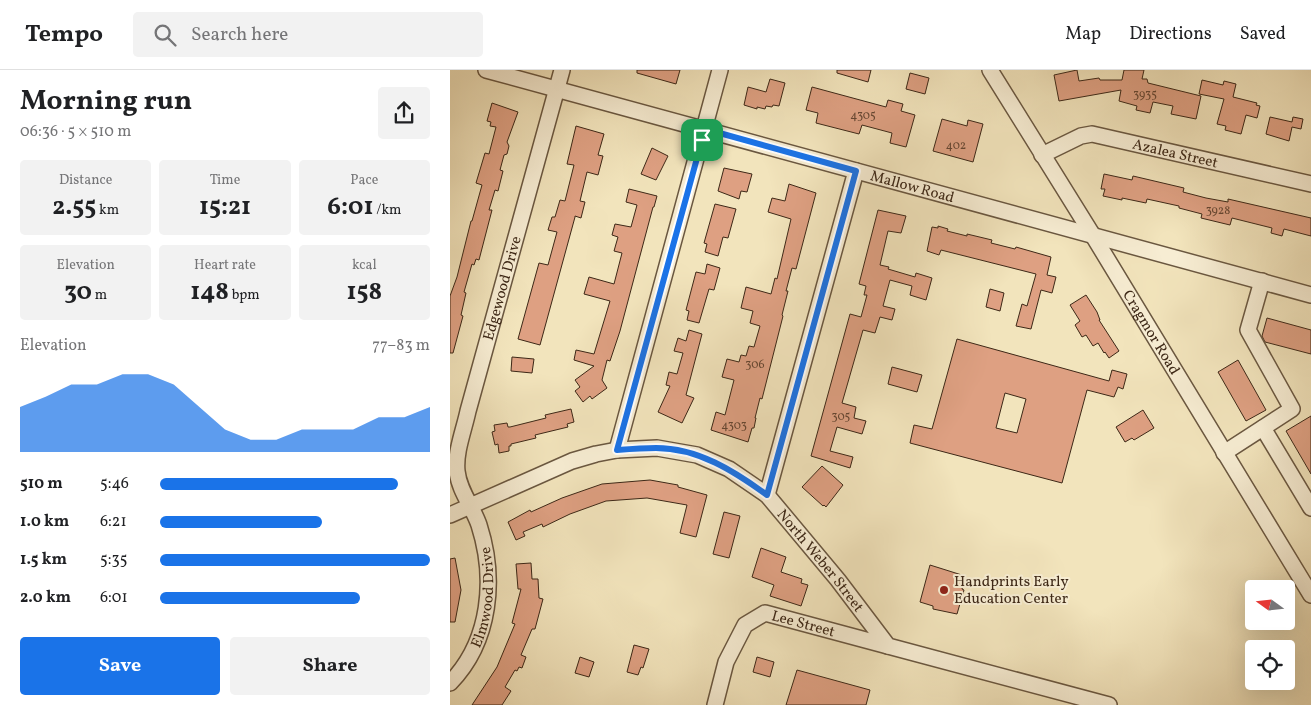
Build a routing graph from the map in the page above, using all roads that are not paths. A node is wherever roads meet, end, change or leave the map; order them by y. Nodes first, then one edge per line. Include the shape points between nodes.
1 (486, 70) edge
2 (562, 70) edge
3 (720, 70) edge
4 (990, 70) edge
5 (556, 89) junction
6 (705, 129) junction
7 (1042, 155) junction
8 (856, 171) junction
9 (1311, 184) edge
10 (1092, 234) junction
11 (1262, 281) junction
12 (1311, 295) edge
13 (1263, 428) junction
14 (617, 450) junction
15 (1224, 453) junction
16 (767, 495) junction
17 (469, 505) junction
18 (1311, 508) edge
19 (450, 515) edge
20 (1310, 591) edge
21 (888, 646) junction
22 (450, 683) edge
23 (715, 705) edge
24 (1109, 705) edge

1 - 5 street, Mallow Road
2 - 5 street, Edgewood Drive
3 - 6 street
4 - 7 street, Cragmor Road
5 - 6 street, Mallow Road
5 - 17 street, Edgewood Drive via 458,457 457,472
6 - 8 street, Mallow Road
6 - 14 street
7 - 9 street, Azalea Street via 1092,134
7 - 10 street, Cragmor Road
8 - 10 street, Mallow Road
8 - 16 street
10 - 11 street, Mallow Road
10 - 15 street, Cragmor Road
11 - 12 street, Mallow Road
11 - 13 street via 1248,330 1292,409
13 - 15 street
13 - 18 street
14 - 16 street, North Weber Street via 657,448 696,454 730,469
14 - 17 street, North Weber Street via 572,461
15 - 20 street, Cragmor Road
16 - 21 street, North Weber Street
17 - 19 street, North Weber Street
17 - 22 street, Elmwood Drive via 478,522 487,555 487,608 468,658
21 - 23 street, Lee Street via 765,613 745,625 726,662
21 - 24 street

